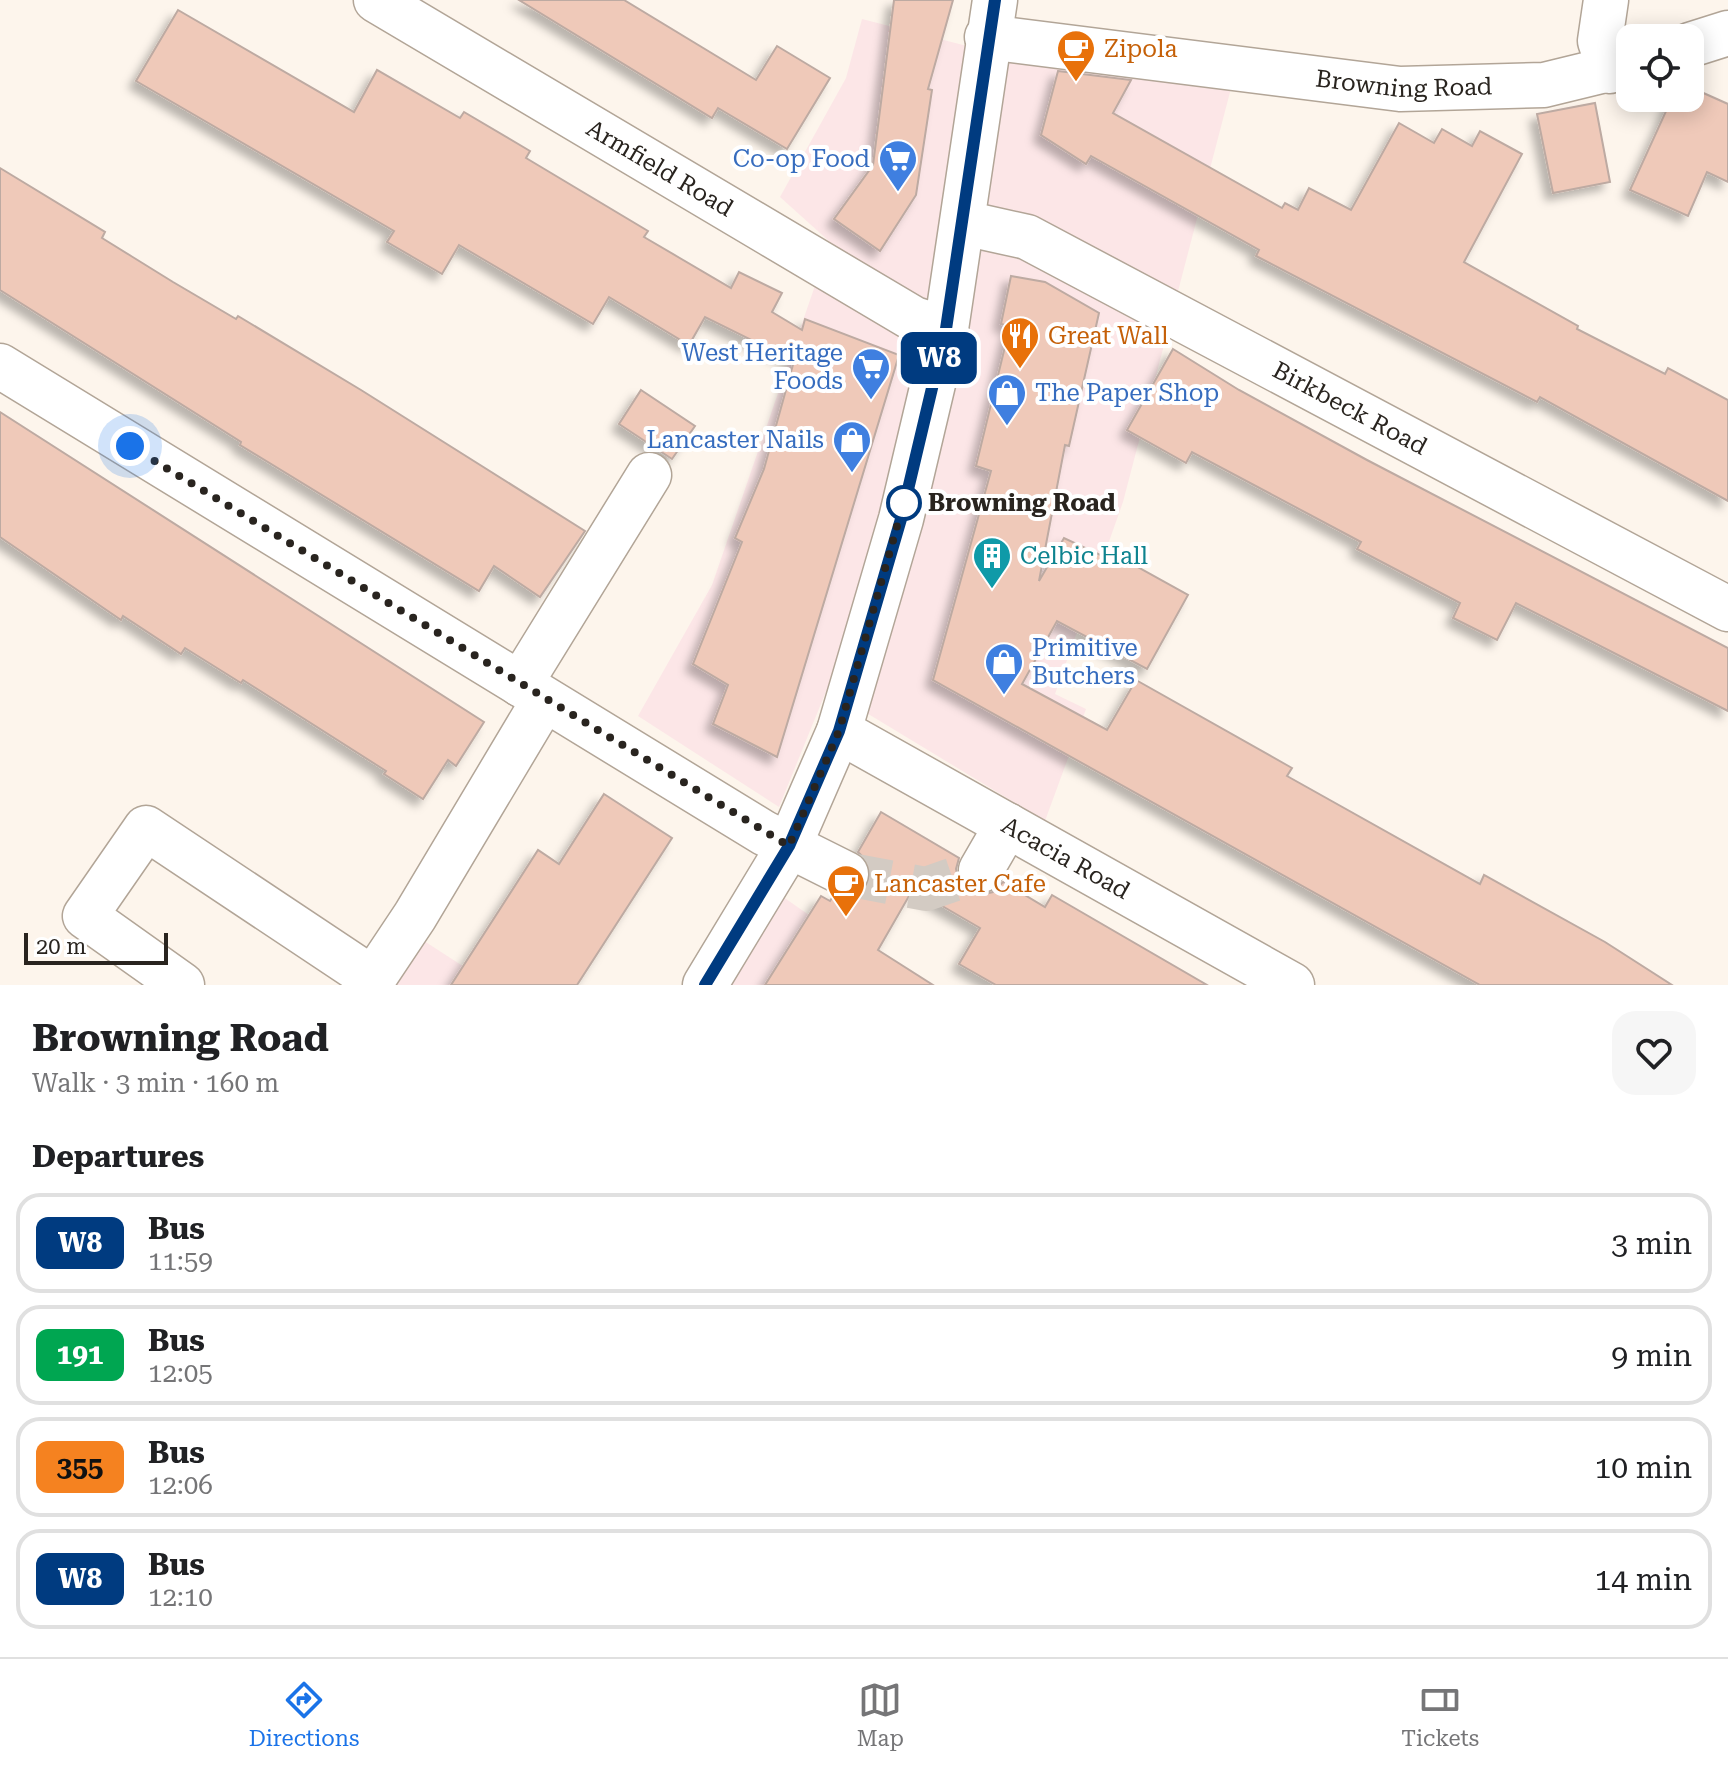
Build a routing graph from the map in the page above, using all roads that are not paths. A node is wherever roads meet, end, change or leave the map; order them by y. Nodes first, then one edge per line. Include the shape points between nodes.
1 (376, 0) edge
2 (1606, 0) edge
3 (991, 19) edge
4 (1728, 33) edge
5 (1704, 41) edge
6 (1616, 63) edge
7 (1616, 69) edge
8 (964, 223) junction
9 (946, 329) junction
10 (0, 366) edge
11 (649, 475) dead end
12 (1728, 609) edge
13 (532, 692) junction
14 (839, 731) junction
15 (1007, 825) junction
16 (789, 846) junction
17 (981, 870) tunnel mouth
18 (846, 874) tunnel mouth
19 (371, 982) edge
20 (182, 985) edge
21 (705, 985) edge
22 (1292, 985) edge

1 - 9 street, Armfield Road via 914,319
2 - 6 street via 1600,41
3 - 7 street, Browning Road via 1400,89 1544,85
3 - 8 street
4 - 5 street
8 - 9 street
8 - 12 street, Birkbeck Road via 1027,237
9 - 14 street via 901,519
10 - 13 street
11 - 13 street
13 - 16 street
13 - 19 street via 415,916
14 - 15 street, Acacia Road
14 - 16 street
15 - 17 street
15 - 22 street, Acacia Road
16 - 18 street
16 - 21 street
19 - 20 street via 146,828 85,916

